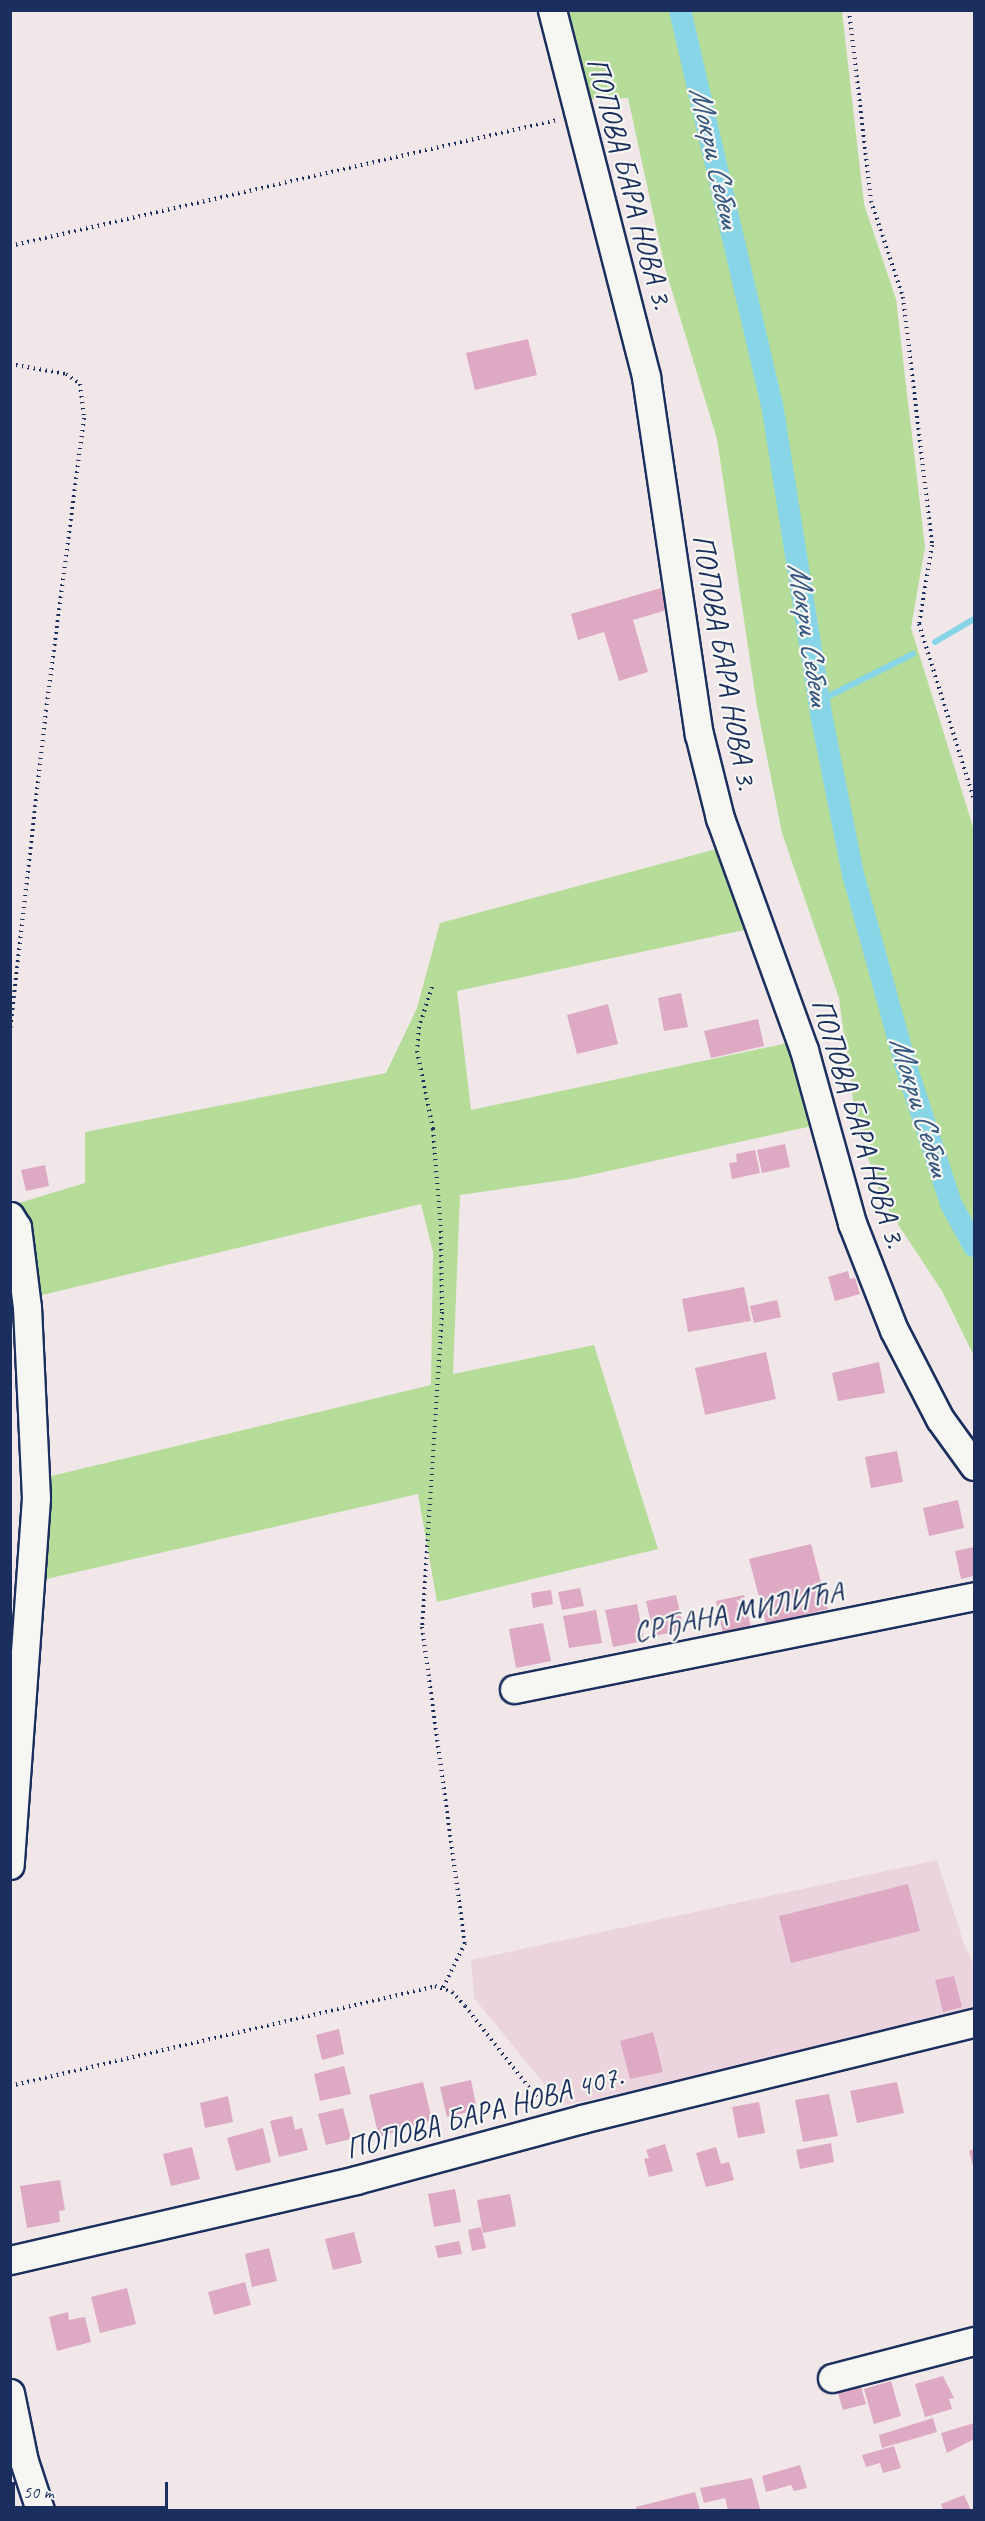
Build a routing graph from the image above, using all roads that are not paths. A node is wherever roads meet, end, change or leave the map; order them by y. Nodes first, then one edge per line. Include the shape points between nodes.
1 (552, 10) edge
2 (10, 1216) edge
3 (975, 1466) edge
4 (975, 1596) edge
5 (514, 1689) dead end
6 (10, 1865) edge
7 (975, 2024) edge
8 (10, 2260) edge
9 (975, 2341) edge
10 (832, 2378) dead end
11 (10, 2393) edge
12 (40, 2511) edge

1 - 3 street, ПОПОВА БАРА НОВА 3. via 646,377 699,734 720,818 804,1050 852,1223 894,1330 940,1419
2 - 6 street via 17,1227 27,1306 36,1498
4 - 5 street, СРЂАНА МИЛИЋА
7 - 8 street, ПОПОВА БАРА НОВА 407. via 559,2125 345,2183
9 - 10 street
11 - 12 street via 24,2461

